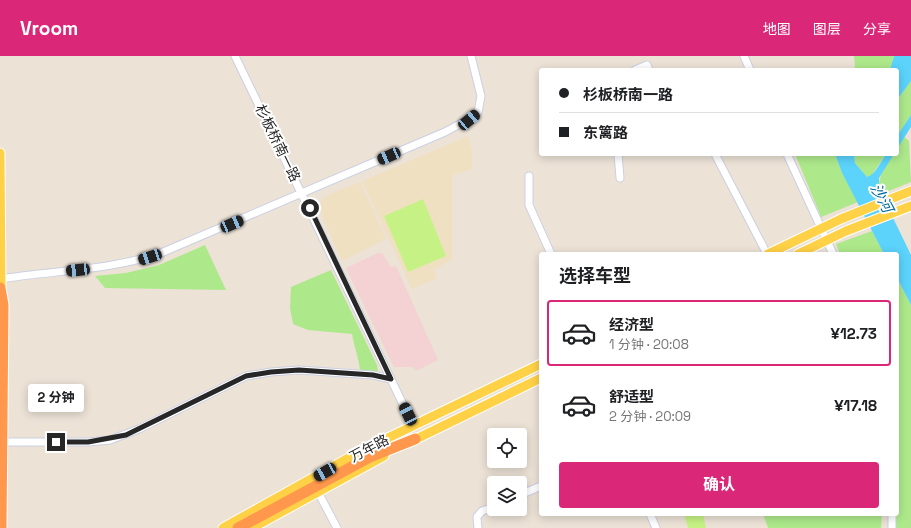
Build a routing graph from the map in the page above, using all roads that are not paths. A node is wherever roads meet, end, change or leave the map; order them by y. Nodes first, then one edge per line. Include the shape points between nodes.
1 (235, 56) edge
2 (471, 56) edge
3 (744, 56) edge
4 (640, 68) edge
5 (648, 68) edge
6 (749, 68) edge
7 (0, 153) edge
8 (618, 156) edge
9 (716, 156) edge
10 (788, 156) edge
11 (529, 176) dead end
12 (620, 178) dead end
13 (910, 192) edge
14 (303, 194) junction
15 (911, 206) edge
16 (820, 229) junction
17 (826, 240) junction
18 (550, 252) edge
19 (767, 252) edge
20 (772, 252) edge
21 (802, 252) edge
22 (832, 252) edge
23 (0, 281) edge
24 (0, 317) edge
25 (539, 365) edge
26 (391, 379) junction
27 (539, 379) edge
28 (413, 425) junction
29 (414, 439) junction
30 (0, 442) edge
31 (539, 487) edge
32 (318, 492) junction
33 (527, 492) edge
34 (487, 509) edge
35 (651, 516) edge
36 (892, 516) edge
37 (1, 528) edge
38 (223, 528) edge
39 (238, 528) edge
40 (252, 528) edge
41 (337, 528) edge
42 (478, 528) edge
43 (656, 528) edge
44 (892, 528) edge

1 - 14 street, 杉板桥南一路
2 - 14 street via 481,96 478,112 469,120
3 - 6 street
4 - 5 street via 647,65
7 - 23 main road
8 - 12 street
9 - 19 street
10 - 16 street
11 - 18 street via 529,205
13 - 16 main road
14 - 23 street via 138,261
14 - 26 street, 杉板桥南一路
15 - 17 main road
16 - 17 street
16 - 20 main road
17 - 21 main road
17 - 22 street
23 - 24 main road
23 - 37 highway, bridge via 3,305
25 - 28 main road, 万年路
26 - 28 street, 杉板桥南一路
26 - 30 street via 373,375 299,370 246,376 132,432 110,440
27 - 29 main road, 万年路
28 - 38 main road, 万年路
29 - 32 main road, 万年路
29 - 39 highway via 370,457
31 - 33 street
32 - 40 main road, 万年路
32 - 41 street
34 - 42 street via 477,517
35 - 43 street
36 - 44 street

